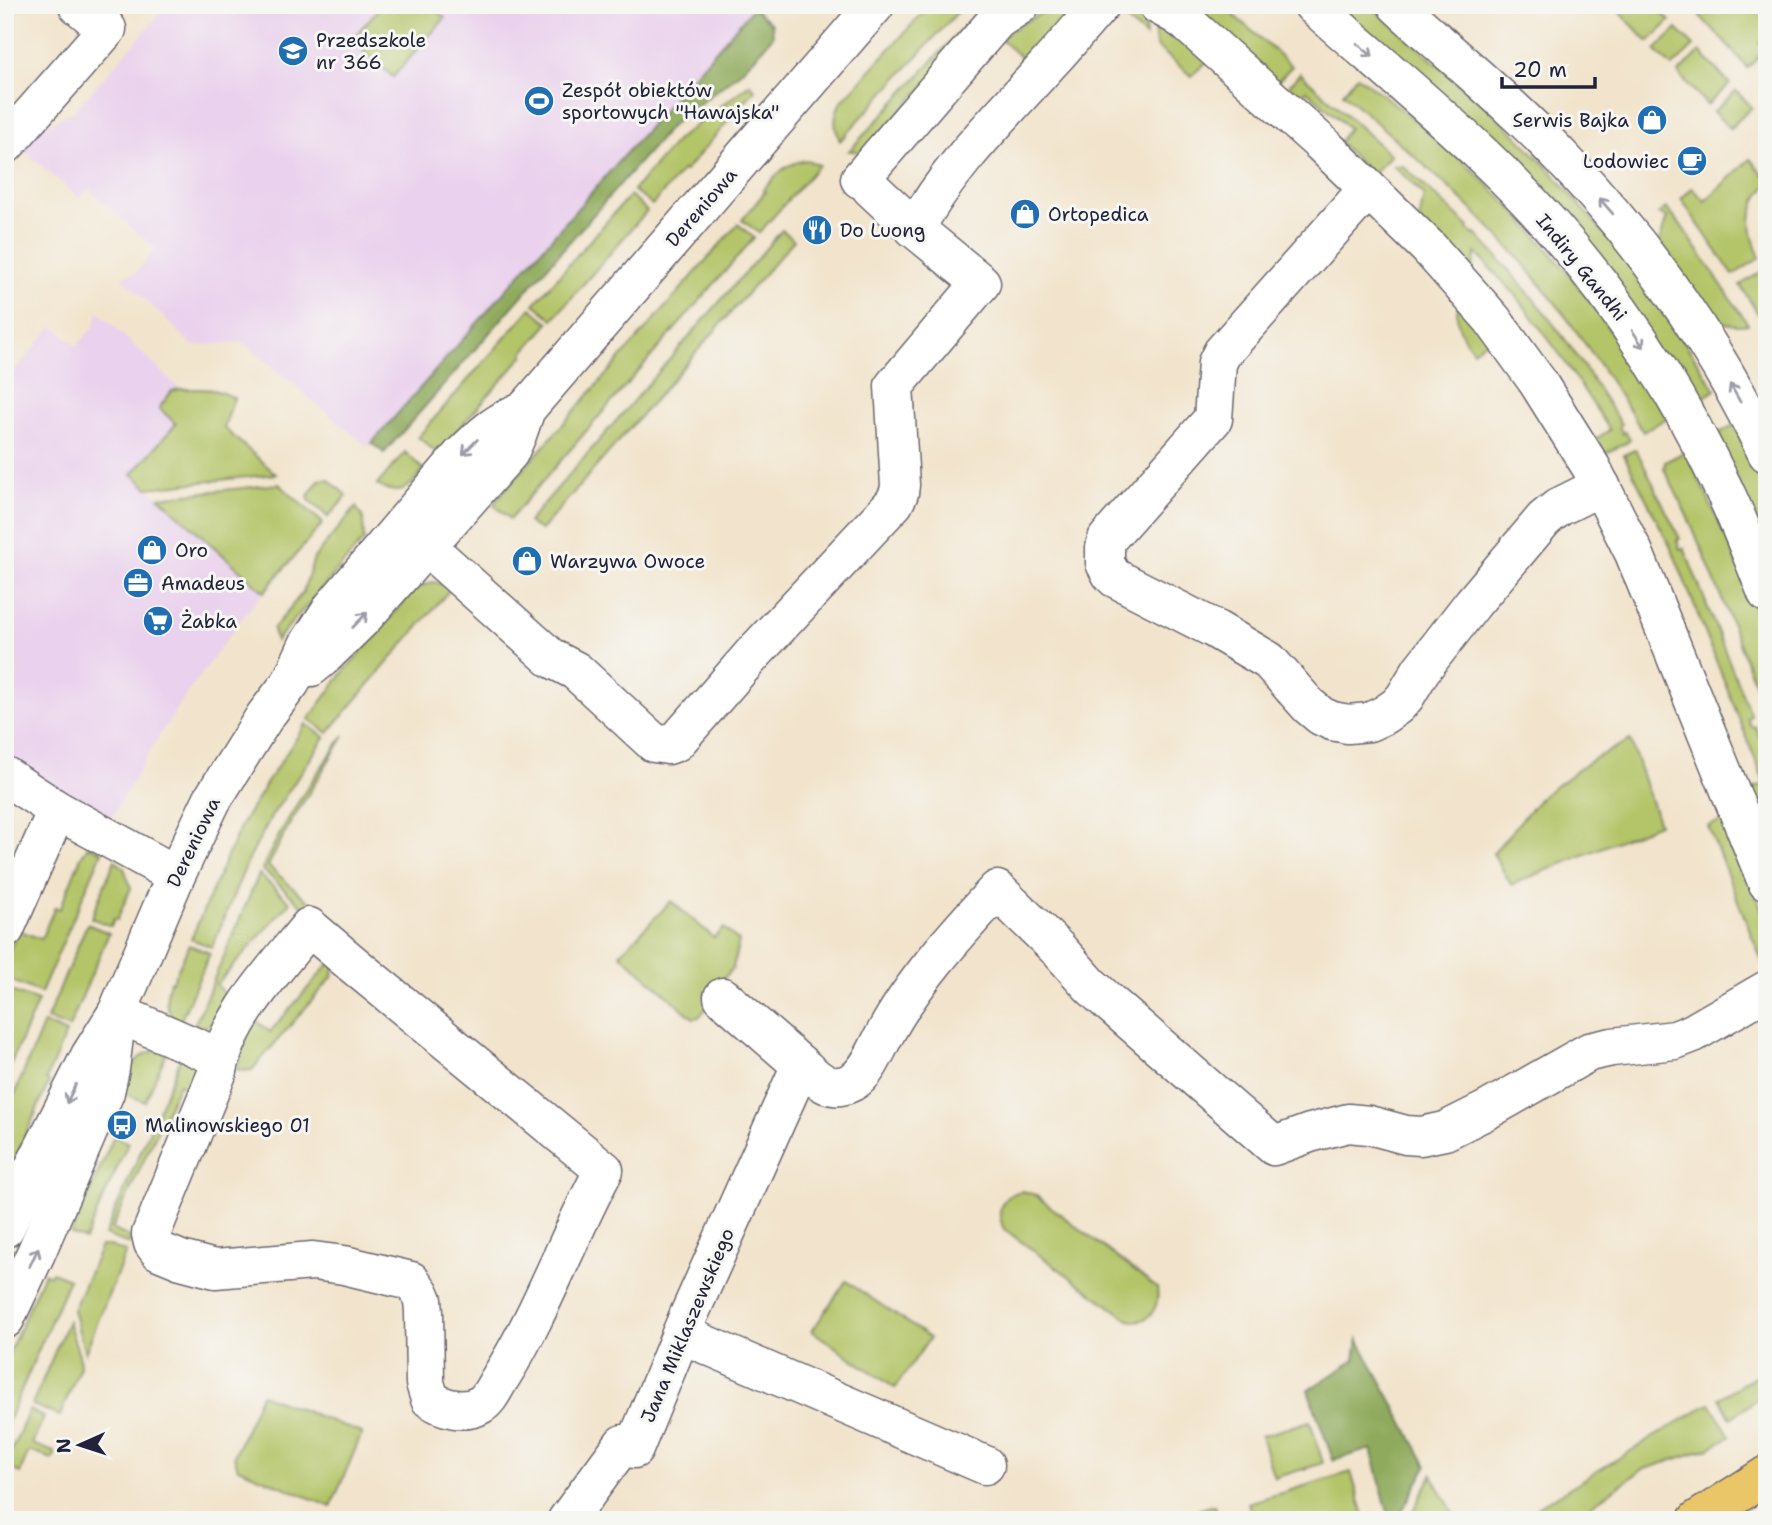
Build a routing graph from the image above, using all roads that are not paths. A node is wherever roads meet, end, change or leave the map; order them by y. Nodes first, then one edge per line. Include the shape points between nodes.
1 (78, 5) edge
2 (875, 5) edge
3 (1020, 5) edge
4 (1100, 5) edge
5 (1158, 5) edge
6 (1313, 5) edge
7 (1397, 5) edge
8 (10, 128) edge
9 (1368, 189) junction
10 (915, 229) junction
11 (526, 409) junction
12 (1767, 453) edge
13 (1601, 486) junction
14 (427, 547) junction
15 (1767, 593) edge
16 (291, 682) junction
17 (5, 776) edge
18 (57, 810) junction
19 (1760, 840) edge
20 (176, 875) junction
21 (1767, 882) edge
22 (5, 929) edge
23 (1767, 990) edge
24 (723, 997) dead end
25 (117, 1013) junction
26 (220, 1058) junction
27 (801, 1065) junction
28 (5, 1228) edge
29 (5, 1319) edge
30 (681, 1334) junction
31 (985, 1465) dead end
32 (1767, 1475) edge
33 (567, 1520) edge
34 (1697, 1520) edge

1 - 8 street via 107,29
2 - 11 street, Dereniowa
3 - 10 street via 997,20 865,183
4 - 10 street via 976,142
5 - 9 street via 1187,23
6 -> 15 street, Indiry Gandhi via 1500,171 1601,285 1696,434
12 -> 7 street via 1717,362 1644,252 1553,148
9 - 13 street via 1492,319 1537,381
9 - 13 street via 1222,353 1217,363 1213,419 1107,539 1104,556 1111,574 1269,661 1321,716 1348,724 1369,722 1405,697 1473,603 1544,519
10 - 14 street via 981,283 894,386 900,475 897,499 676,742 654,743 576,671 551,658
11 - 14 street, Dereniowa via 509,453
11 -> 16 street, Dereniowa via 480,437 444,474 332,608
13 - 19 street
16 -> 14 street, Dereniowa via 362,619
16 - 20 street, Dereniowa via 212,800
17 - 18 street
18 - 20 street
18 - 22 street
19 - 21 street
20 - 25 street, Dereniowa
23 - 27 street via 1675,1040 1589,1052 1445,1130 1406,1135 1348,1123 1274,1146 1097,992 997,890 928,969 858,1077 851,1083 823,1085
24 - 27 street
25 - 26 street
25 -> 28 street, Dereniowa via 90,1056
29 -> 25 street, Dereniowa via 105,1093
26 - 26 street via 244,1008 309,927 604,1170 533,1319 485,1401 454,1409 430,1399 425,1383 425,1312 411,1281 313,1261 215,1269 159,1251 151,1234
27 - 30 street, Jana Miklaszewskiego
30 - 31 street
30 - 33 street, Jana Miklaszewskiego via 634,1449 623,1444
32 - 34 main road

